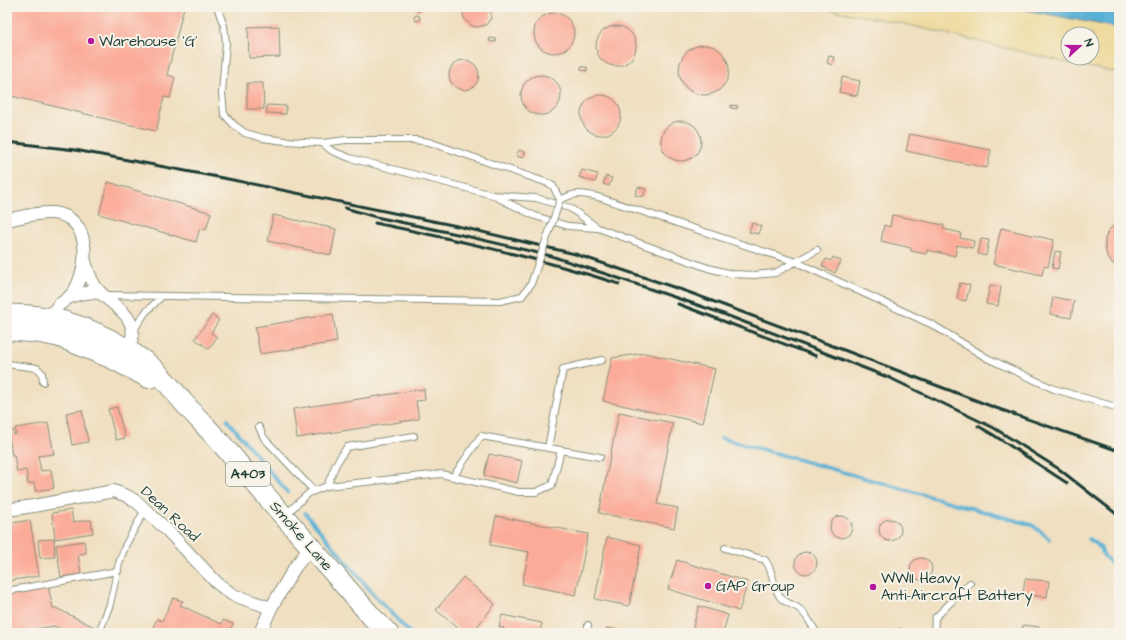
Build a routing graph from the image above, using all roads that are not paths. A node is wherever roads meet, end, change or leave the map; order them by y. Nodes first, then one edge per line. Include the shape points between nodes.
1 (217, 7) edge
2 (322, 143) junction
3 (493, 195) junction
4 (560, 200) junction
5 (7, 220) edge
6 (598, 228) junction
7 (817, 250) dead end
8 (85, 260) junction
9 (796, 262) junction
10 (102, 294) junction
11 (70, 296) junction
12 (162, 296) junction
13 (7, 315) edge
14 (52, 318) junction
15 (7, 330) edge
16 (132, 331) junction
17 (59, 337) junction
18 (119, 354) junction
19 (602, 360) dead end
20 (7, 364) edge
21 (43, 382) dead end
22 (1119, 408) edge
23 (259, 427) dead end
24 (414, 436) dead end
25 (548, 448) junction
26 (560, 450) junction
27 (600, 457) dead end
28 (453, 477) junction
29 (327, 486) junction
30 (314, 490) junction
31 (7, 510) edge
32 (144, 510) junction
33 (284, 516) junction
34 (311, 547) junction
35 (725, 548) dead end
36 (118, 571) junction
37 (970, 583) dead end
38 (7, 591) edge
39 (271, 608) junction
40 (588, 625) dead end
41 (99, 633) edge
42 (260, 633) edge
43 (388, 633) edge
44 (587, 633) edge
45 (817, 633) edge
46 (934, 633) edge

1 - 2 lane via 224,26 226,42 222,93 224,114 245,133 285,141
2 - 3 lane via 332,151 350,158
2 - 4 lane via 346,140 429,142 548,183
3 - 6 lane via 542,218 568,226
3 - 6 lane via 536,198 570,208
4 - 9 lane via 572,194 598,197
4 - 12 lane, bridge via 531,284 522,296 500,301
5 - 8 street via 53,213 65,217 74,222 80,232 85,244
6 - 9 lane via 708,268 732,274 775,273
7 - 9 lane
8 - 10 street via 91,280
8 - 11 street via 79,281
9 - 22 lane via 933,325 987,358 1054,389
10 - 11 street via 90,292
10 - 12 lane
10 - 16 street via 124,313
11 - 14 street via 58,306
12 - 16 lane
13 - 14 highway, A403
14 - 17 street via 53,328
14 - 18 highway, A403 via 110,339
15 - 17 highway, A403
16 - 18 street via 132,340
17 - 18 highway, A403
18 - 33 highway, Smoke Lane / A403 via 183,402
19 - 25 lane via 563,369
20 - 21 lane via 37,368 42,373
23 - 30 lane via 264,438
24 - 29 lane via 347,448 336,464
25 - 26 lane
25 - 28 lane via 481,436
26 - 27 lane
26 - 28 lane via 552,485 536,492 520,492
28 - 29 lane via 441,474
29 - 30 lane
30 - 33 lane
31 - 32 street, Dean Road via 114,491 137,502
32 - 36 lane via 126,544
32 - 39 street, Dean Road via 168,531 217,584 234,595
33 - 34 highway, Smoke Lane / A403
34 - 39 street via 295,567
34 - 43 highway, Smoke Lane / A403
35 - 45 lane via 765,560 780,597 802,611
36 - 38 lane
36 - 41 lane via 110,604
37 - 46 lane via 935,618
39 - 42 street
40 - 44 lane

